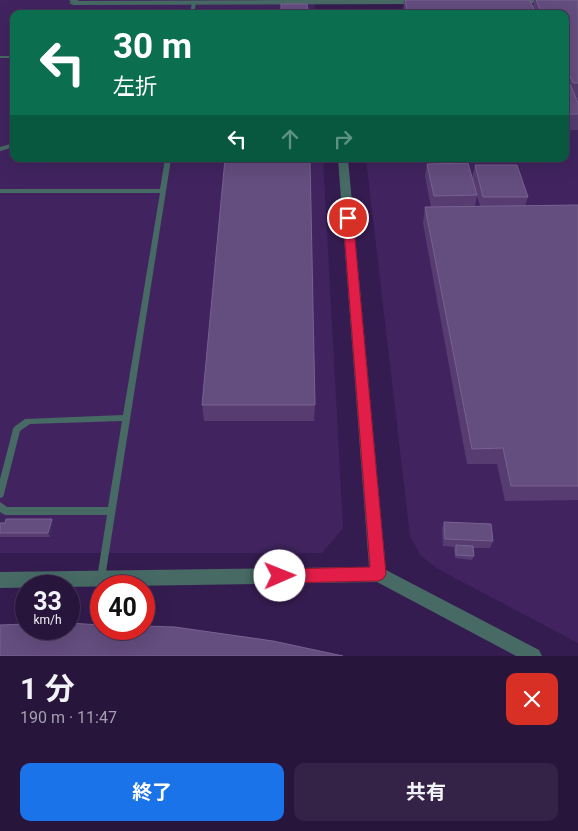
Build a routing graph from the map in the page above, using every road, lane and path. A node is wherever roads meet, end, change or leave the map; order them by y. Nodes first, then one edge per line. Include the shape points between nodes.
1 (74, 1) edge
2 (330, 1) edge
3 (578, 1) edge
4 (165, 2) edge
5 (433, 2) edge
6 (501, 2) edge
7 (194, 3) junction
8 (193, 10) edge
9 (168, 162) edge
10 (343, 162) edge
11 (0, 191) edge
12 (163, 191) junction
13 (126, 418) junction
14 (0, 494) edge
15 (0, 506) edge
16 (112, 511) junction
17 (378, 574) junction
18 (102, 575) edge
19 (155, 579) edge
20 (0, 580) edge
21 (90, 580) edge
22 (533, 656) edge

1 - 4 street
2 - 5 street
2 - 7 street
3 - 6 street
4 - 7 street
7 - 8 lane
9 - 12 lane
10 - 17 street
11 - 12 lane
12 - 13 lane
13 - 14 lane via 28,421 17,429
13 - 16 lane
15 - 16 lane via 4,511
16 - 18 lane
17 - 19 street
17 - 22 street
20 - 21 street

